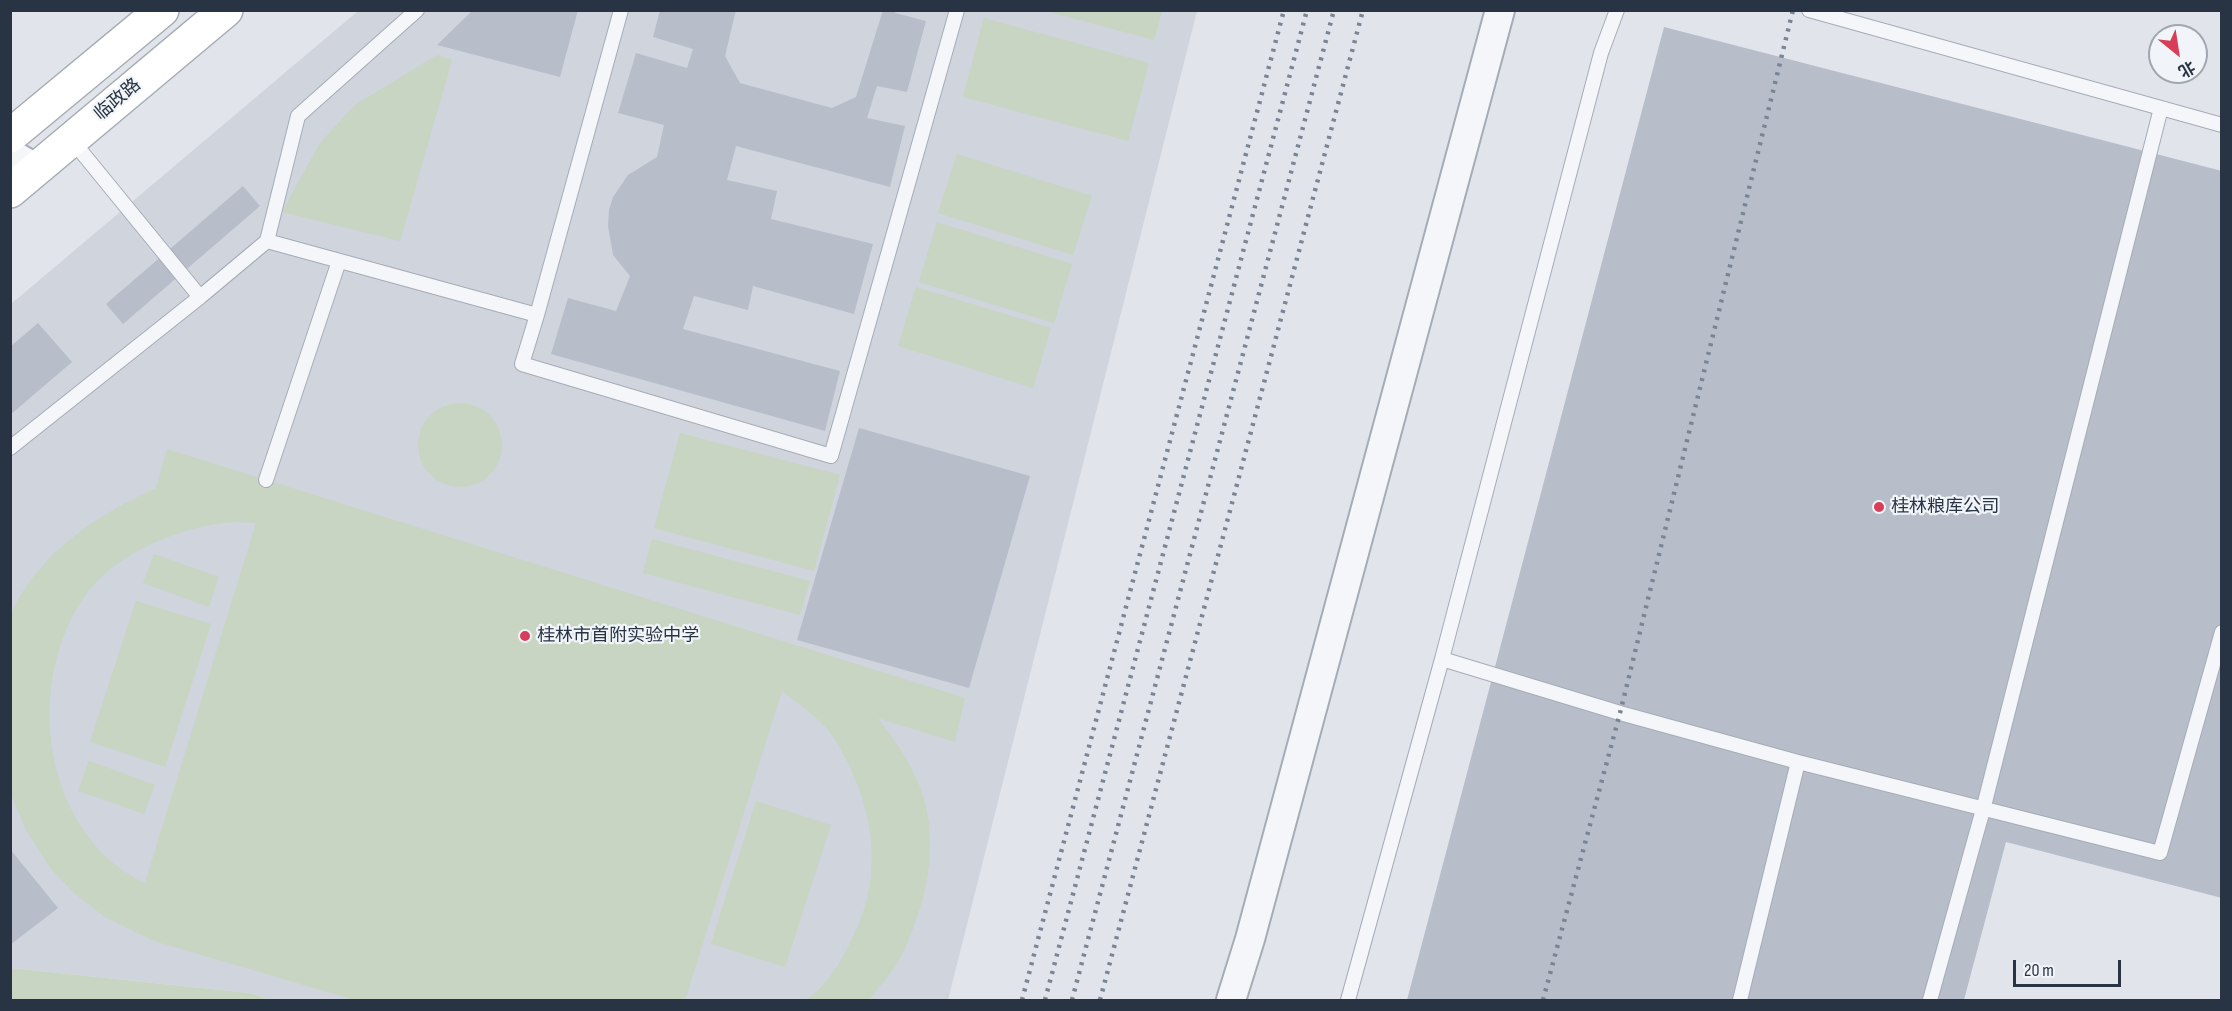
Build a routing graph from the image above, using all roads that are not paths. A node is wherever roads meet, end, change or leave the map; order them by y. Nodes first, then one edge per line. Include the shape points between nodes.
1 (162, 10) edge
2 (226, 10) edge
3 (417, 10) edge
4 (621, 10) edge
5 (957, 10) edge
6 (1500, 10) edge
7 (1617, 10) edge
8 (1809, 10) edge
9 (2161, 108) junction
10 (2222, 125) edge
11 (10, 136) edge
12 (71, 139) junction
13 (24, 161) edge
14 (10, 191) edge
15 (267, 241) junction
16 (339, 261) junction
17 (201, 297) junction
18 (537, 315) junction
19 (10, 448) edge
20 (266, 480) dead end
21 (2222, 632) edge
22 (1442, 659) junction
23 (1798, 762) junction
24 (1984, 806) junction
25 (1231, 1000) edge
26 (1348, 1000) edge
27 (1740, 1000) edge
28 (1930, 1000) edge

1 - 11 main road
2 - 12 main road, 临政路
3 - 15 lane via 298,116
4 - 18 lane
5 - 18 lane via 831,456 522,364
6 - 25 street
7 - 22 lane via 1601,53
8 - 9 lane
9 - 10 lane
9 - 24 lane
12 - 13 main road, 临政路
12 - 17 lane
13 - 14 main road, 临政路
15 - 16 lane
15 - 17 lane
16 - 18 lane
16 - 20 lane
17 - 19 lane
21 - 24 lane via 2160,853
22 - 23 lane
22 - 26 lane
23 - 24 lane
23 - 27 lane
24 - 28 lane

